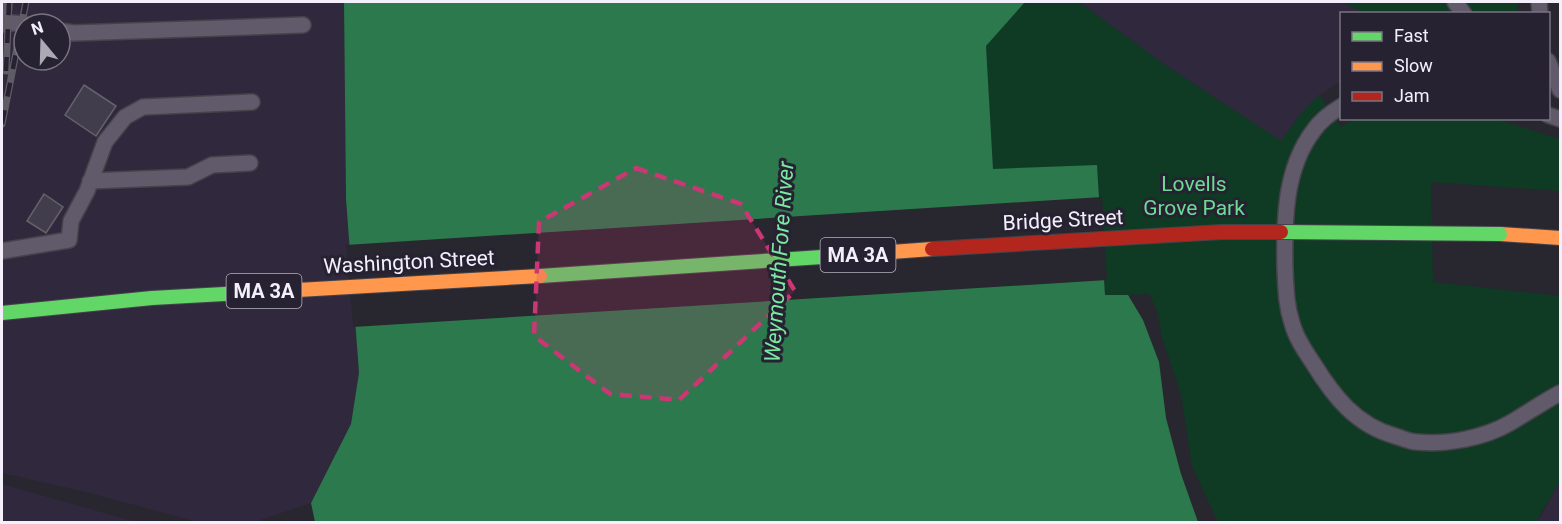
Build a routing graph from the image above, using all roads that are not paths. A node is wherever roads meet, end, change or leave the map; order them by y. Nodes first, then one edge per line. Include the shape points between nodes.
1 (4, 2) edge
2 (2, 23) edge
3 (303, 25) dead end
4 (72, 33) edge
5 (1550, 68) edge
6 (1555, 84) edge
7 (252, 102) dead end
8 (1340, 107) edge
9 (250, 163) dead end
10 (90, 181) junction
11 (1560, 238) edge
12 (2, 251) edge
13 (783, 261) joint
14 (2, 313) edge
15 (1560, 393) edge

1 - 2 lane
3 - 4 lane
5 - 6 lane
7 - 10 lane via 143,107 125,117 105,142
8 - 15 lane via 1315,129 1300,154 1290,182 1284,247 1292,326 1328,388 1362,422 1416,442 1476,436 1508,424
9 - 10 lane via 212,165 188,177
10 - 12 lane via 72,221 69,240
11 - 13 main road, Bridge Street / MA 3A, bridge via 1341,231 1222,232
13 - 14 main road, Washington Street / MA 3A via 152,298

